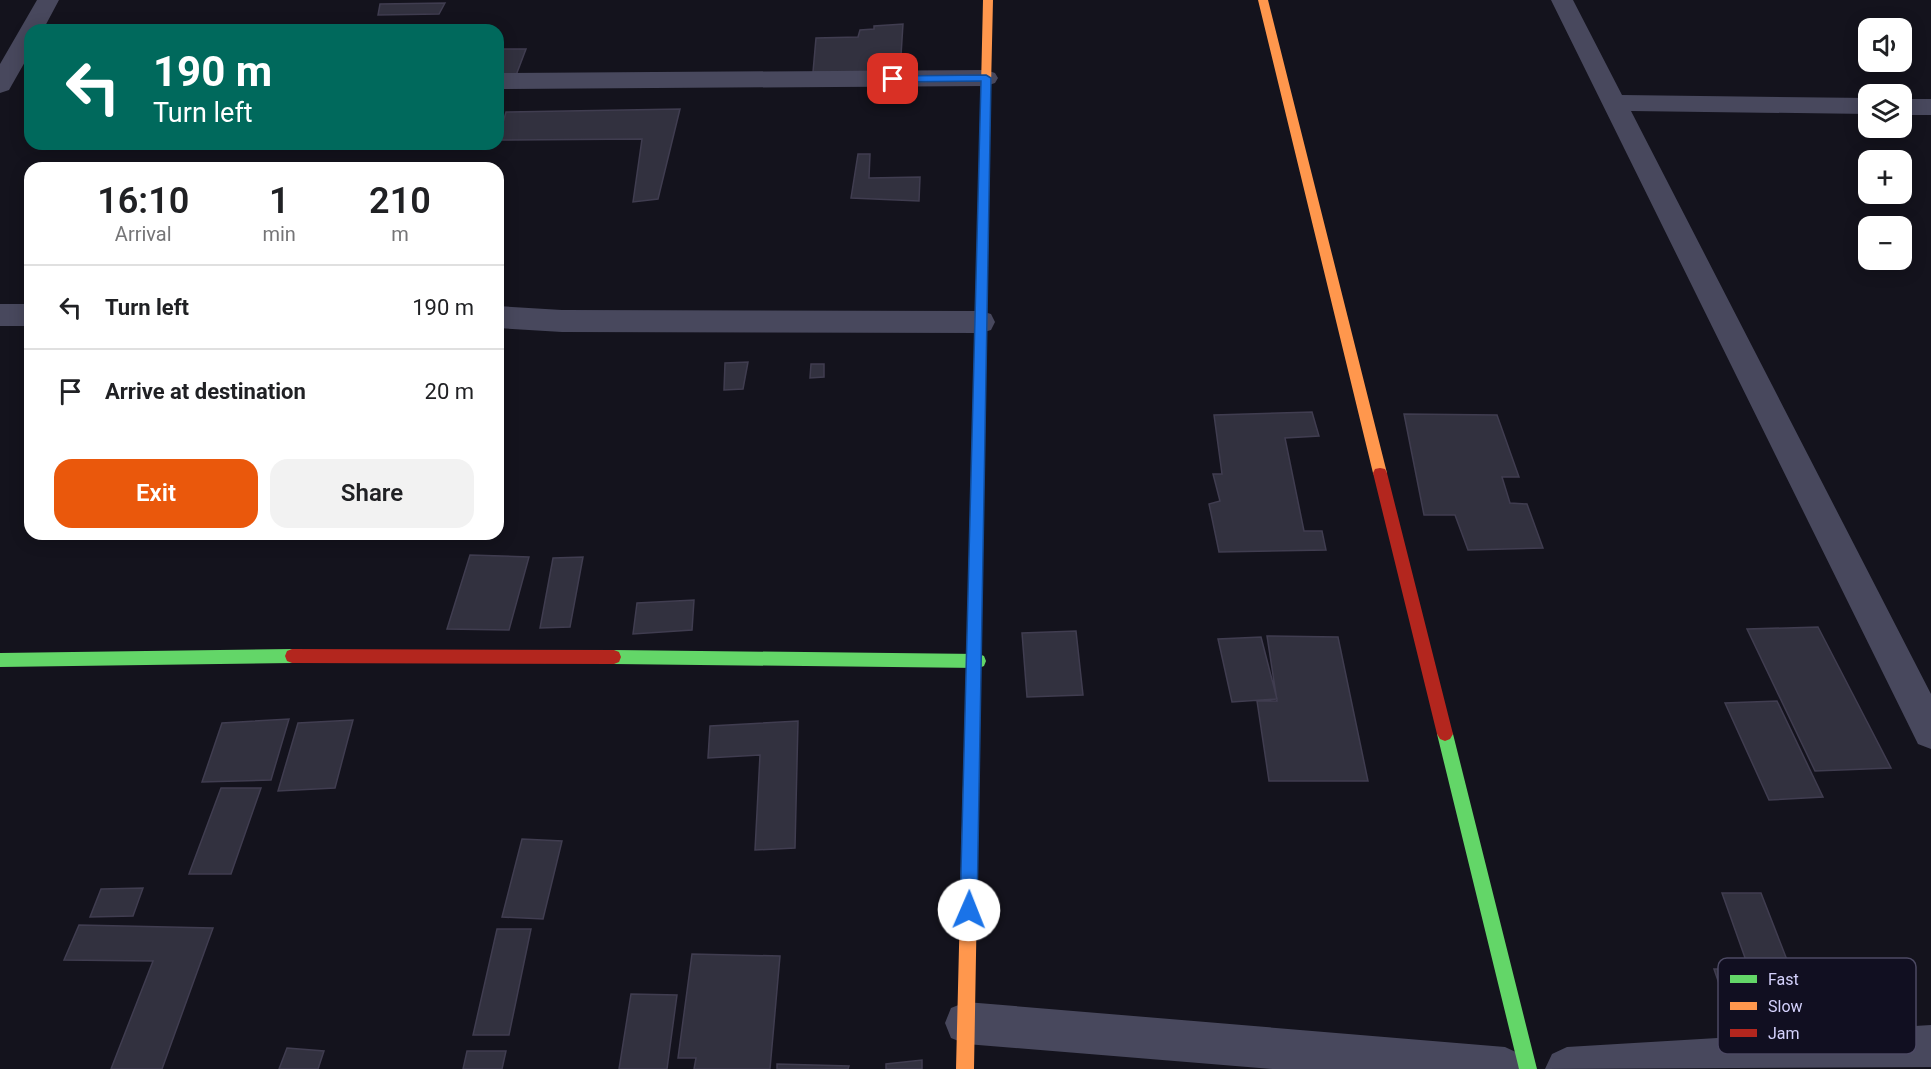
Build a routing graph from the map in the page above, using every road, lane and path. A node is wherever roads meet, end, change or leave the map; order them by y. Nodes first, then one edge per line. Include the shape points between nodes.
1 (48, 0) edge
2 (988, 0) edge
3 (1263, 0) edge
4 (1562, 0) edge
5 (35, 24) edge
6 (24, 43) edge
7 (986, 78) junction
8 (504, 81) edge
9 (24, 84) edge
10 (0, 85) edge
11 (1614, 103) junction
12 (1858, 106) edge
13 (1912, 106) edge
14 (1931, 107) edge
15 (0, 315) edge
16 (24, 315) edge
17 (504, 317) edge
18 (981, 322) junction
19 (0, 660) edge
20 (976, 660) junction
21 (1931, 732) edge
22 (966, 1023) junction
23 (1931, 1046) edge
24 (1916, 1047) edge
25 (1805, 1054) edge
26 (965, 1069) edge
27 (1505, 1069) edge
28 (1528, 1069) edge
29 (1568, 1069) edge

1 - 5 street
2 - 7 street
3 - 28 street
4 - 11 street
6 - 10 street
7 - 8 street
7 - 18 street
9 - 10 street
11 - 12 street
11 - 21 street
13 - 14 street
15 - 16 street
17 - 18 street via 562,321
18 - 20 street
19 - 20 street via 405,654
20 - 22 street
22 - 26 street
22 - 27 street
23 - 24 street
25 - 29 street

